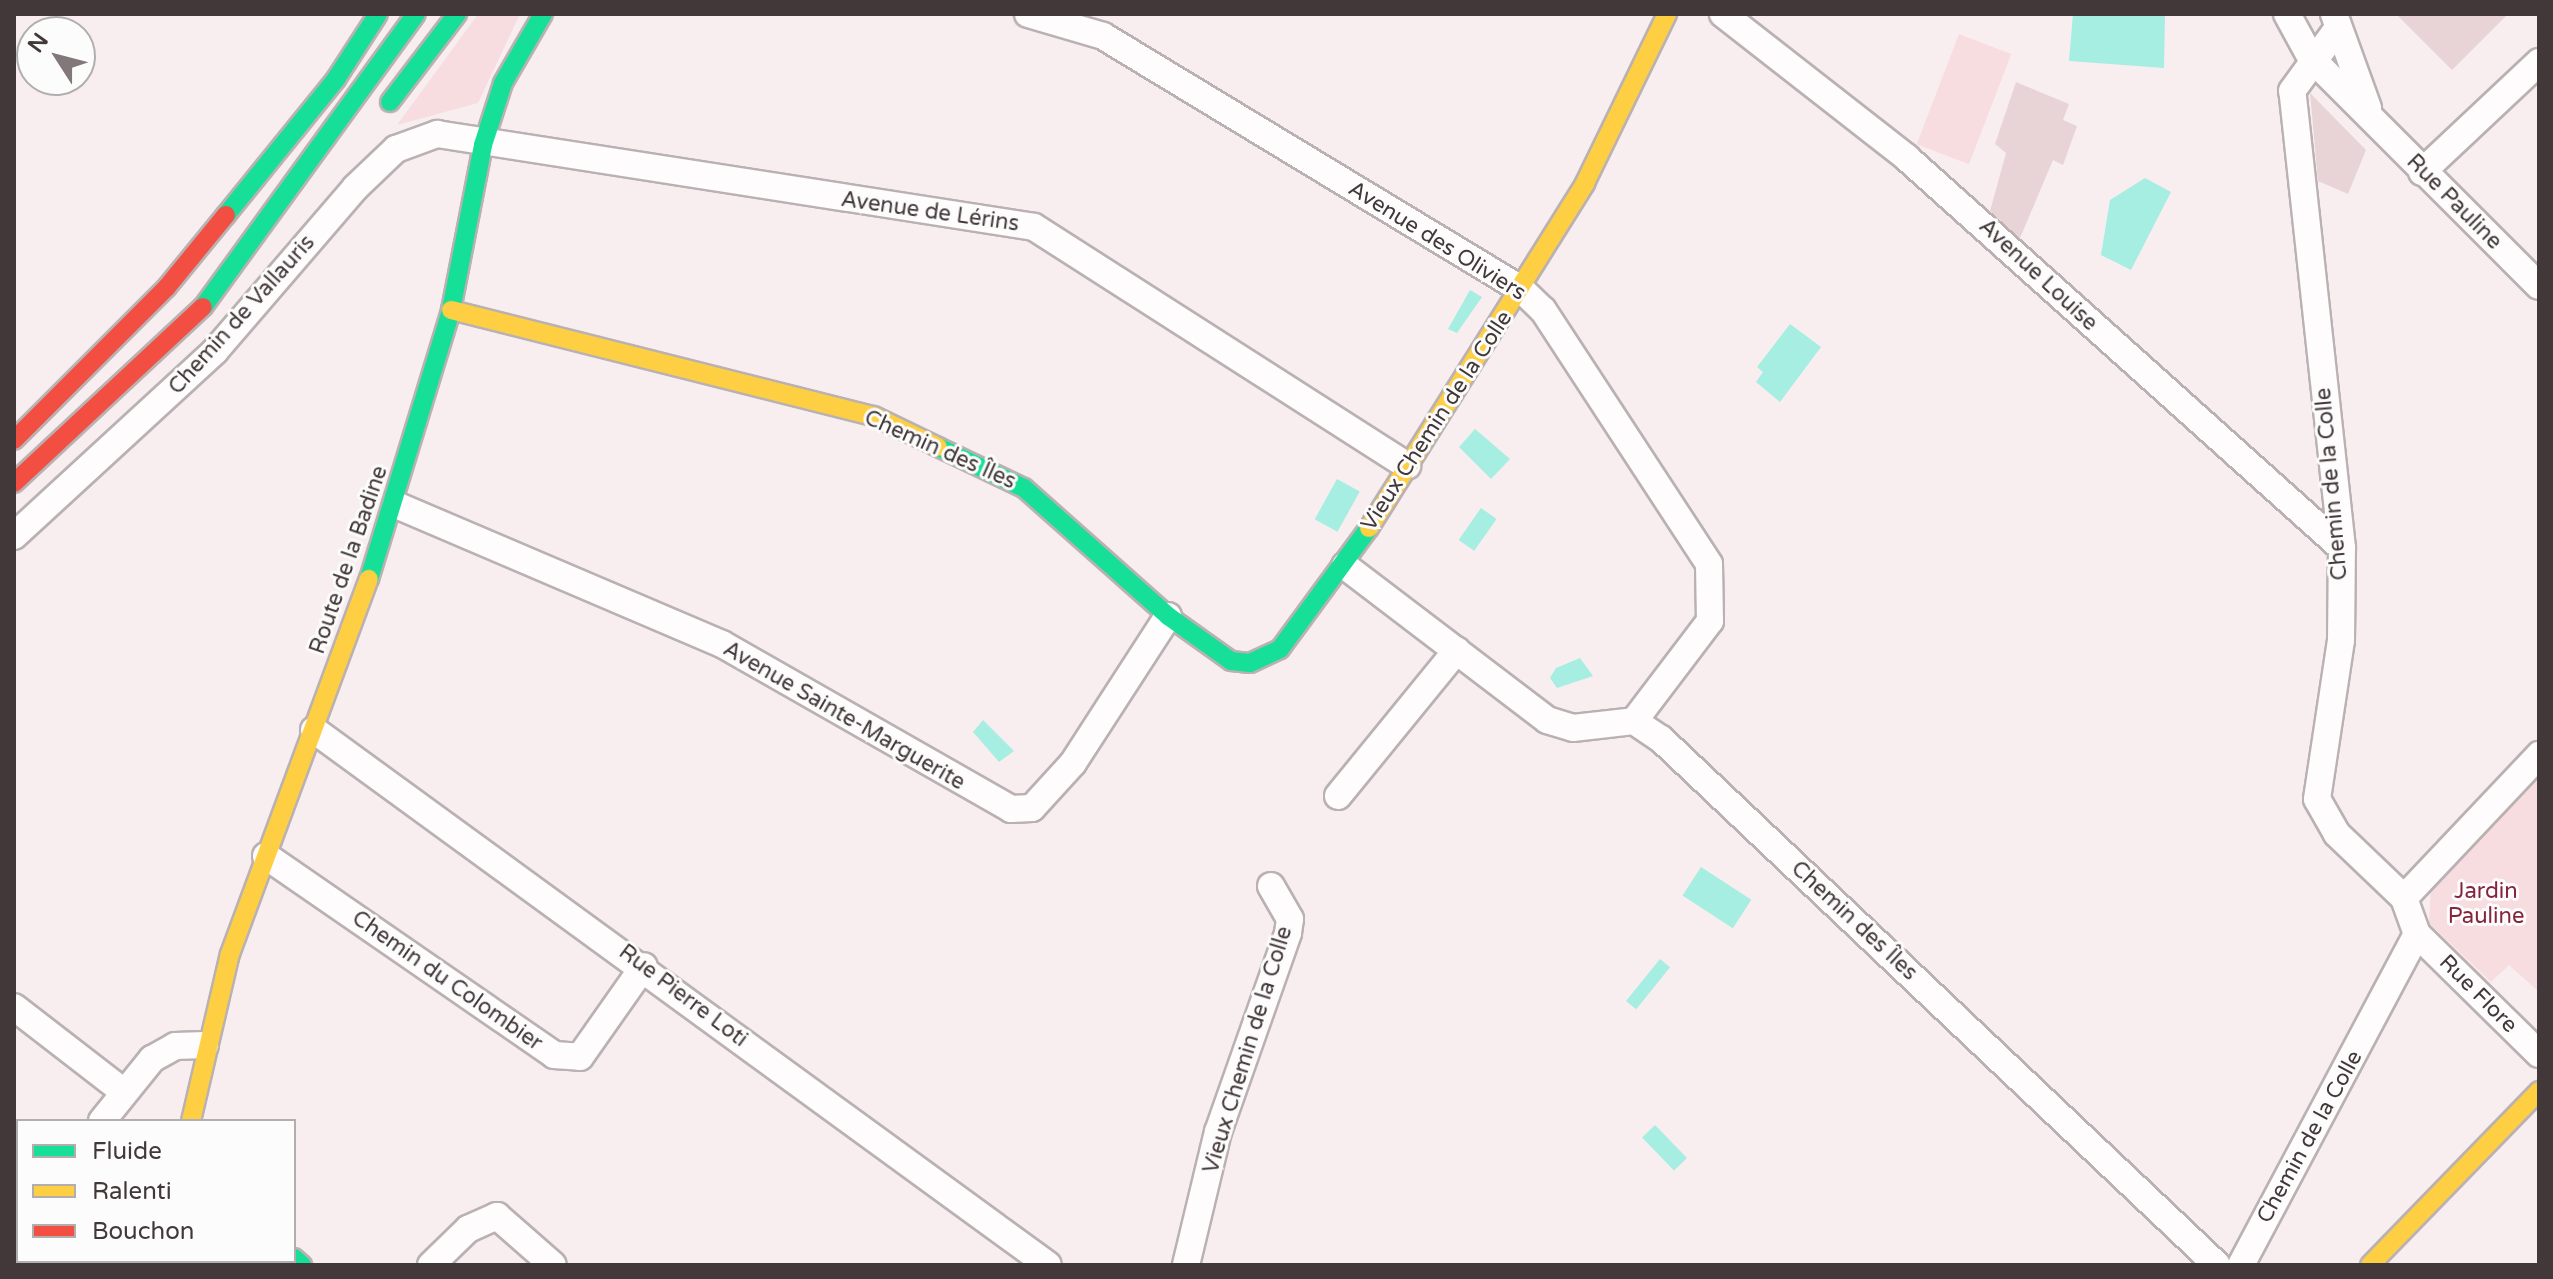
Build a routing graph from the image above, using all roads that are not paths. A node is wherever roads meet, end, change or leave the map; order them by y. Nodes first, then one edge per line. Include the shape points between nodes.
1 (378, 14) edge
2 (416, 14) edge
3 (457, 14) edge
4 (543, 14) edge
5 (1028, 14) edge
6 (1667, 14) edge
7 (1723, 14) edge
8 (2287, 14) edge
9 (2336, 21) edge
10 (2311, 58) junction
11 (2539, 62) edge
12 (290, 102) dead end
13 (2371, 115) junction
14 (376, 119) dead end
15 (483, 145) junction
16 (331, 170) dead end
17 (2422, 172) junction
18 (2539, 286) edge
19 (167, 287) junction
20 (1521, 289) junction
21 (451, 310) junction
22 (198, 314) junction
23 (14, 440) edge
24 (1407, 466) junction
25 (14, 483) edge
26 (396, 505) junction
27 (14, 536) edge
28 (2342, 548) junction
29 (1345, 566) junction
30 (1168, 616) junction
31 (1280, 649) joint
32 (1457, 650) junction
33 (1634, 721) junction
34 (314, 730) junction
35 (2539, 755) edge
36 (1338, 796) dead end
37 (266, 856) junction
38 (1271, 886) dead end
39 (2404, 898) junction
40 (2417, 934) junction
41 (644, 966) junction
42 (14, 1007) edge
43 (205, 1045) junction
44 (2539, 1054) edge
45 (2539, 1091) edge
46 (124, 1092) junction
47 (104, 1119) edge
48 (191, 1119) edge
49 (431, 1265) edge
50 (553, 1265) edge
51 (1048, 1265) edge
52 (1186, 1265) edge
53 (2217, 1265) edge
54 (2241, 1265) edge
55 (2370, 1265) edge

1 - 19 main road via 336,79
2 - 22 main road
3 - 14 main road
4 - 15 main road, Route de la Badine via 503,83
5 - 20 street, Avenue des Oliviers via 1103,36
6 - 20 main road, Vieux Chemin de la Colle via 1585,183
7 - 28 street, Avenue Louise via 1907,158
8 - 10 street
9 - 10 street, Chemin de la Colle
9 - 13 street, Rue Pauline
10 - 13 street, Rue Pauline
10 - 28 street, Chemin de la Colle via 2292,91
11 - 17 street
12 - 19 main road
13 - 17 street, Rue Pauline
15 - 21 main road, Route de la Badine
15 - 24 street, Avenue de Lérins via 1034,227
15 - 27 street, Chemin de Vallauris via 437,134 396,149 215,351
16 - 22 main road
17 - 18 street, Rue Pauline
19 - 23 main road
20 - 24 main road, Vieux Chemin de la Colle
20 - 33 street, Avenue des Oliviers via 1543,310 1709,564 1710,621
21 - 26 main road, Route de la Badine
21 - 30 main road, Chemin des Îles via 874,416 1024,488
22 - 25 main road
24 - 29 main road, Vieux Chemin de la Colle
26 - 30 street, Avenue Sainte-Marguerite via 722,644 1011,809 1032,808 1073,763
26 - 34 main road, Route de la Badine
28 - 39 street, Chemin de la Colle via 2341,640 2317,799 2337,834
29 - 31 main road, Vieux Chemin de la Colle
29 - 32 street
30 - 31 main road, Chemin des Îles via 1231,661 1250,663
32 - 33 street via 1547,720 1573,728
32 - 36 street
33 - 53 street, Chemin des Îles
34 - 37 main road, Route de la Badine
34 - 41 street, Rue Pierre Loti
35 - 39 street
37 - 41 street, Chemin du Colombier via 554,1055 580,1057
37 - 43 main road, Route de la Badine
38 - 52 street, Vieux Chemin de la Colle via 1290,919 1288,933 1218,1132
39 - 40 street, Chemin de la Colle
40 - 44 street, Rue Flore
40 - 54 street, Chemin de la Colle
41 - 51 street, Rue Pierre Loti
42 - 46 street
43 - 46 street via 175,1046 152,1059
43 - 48 main road, Route de la Badine
45 - 55 main road
46 - 47 street
49 - 50 street via 468,1229 497,1216

